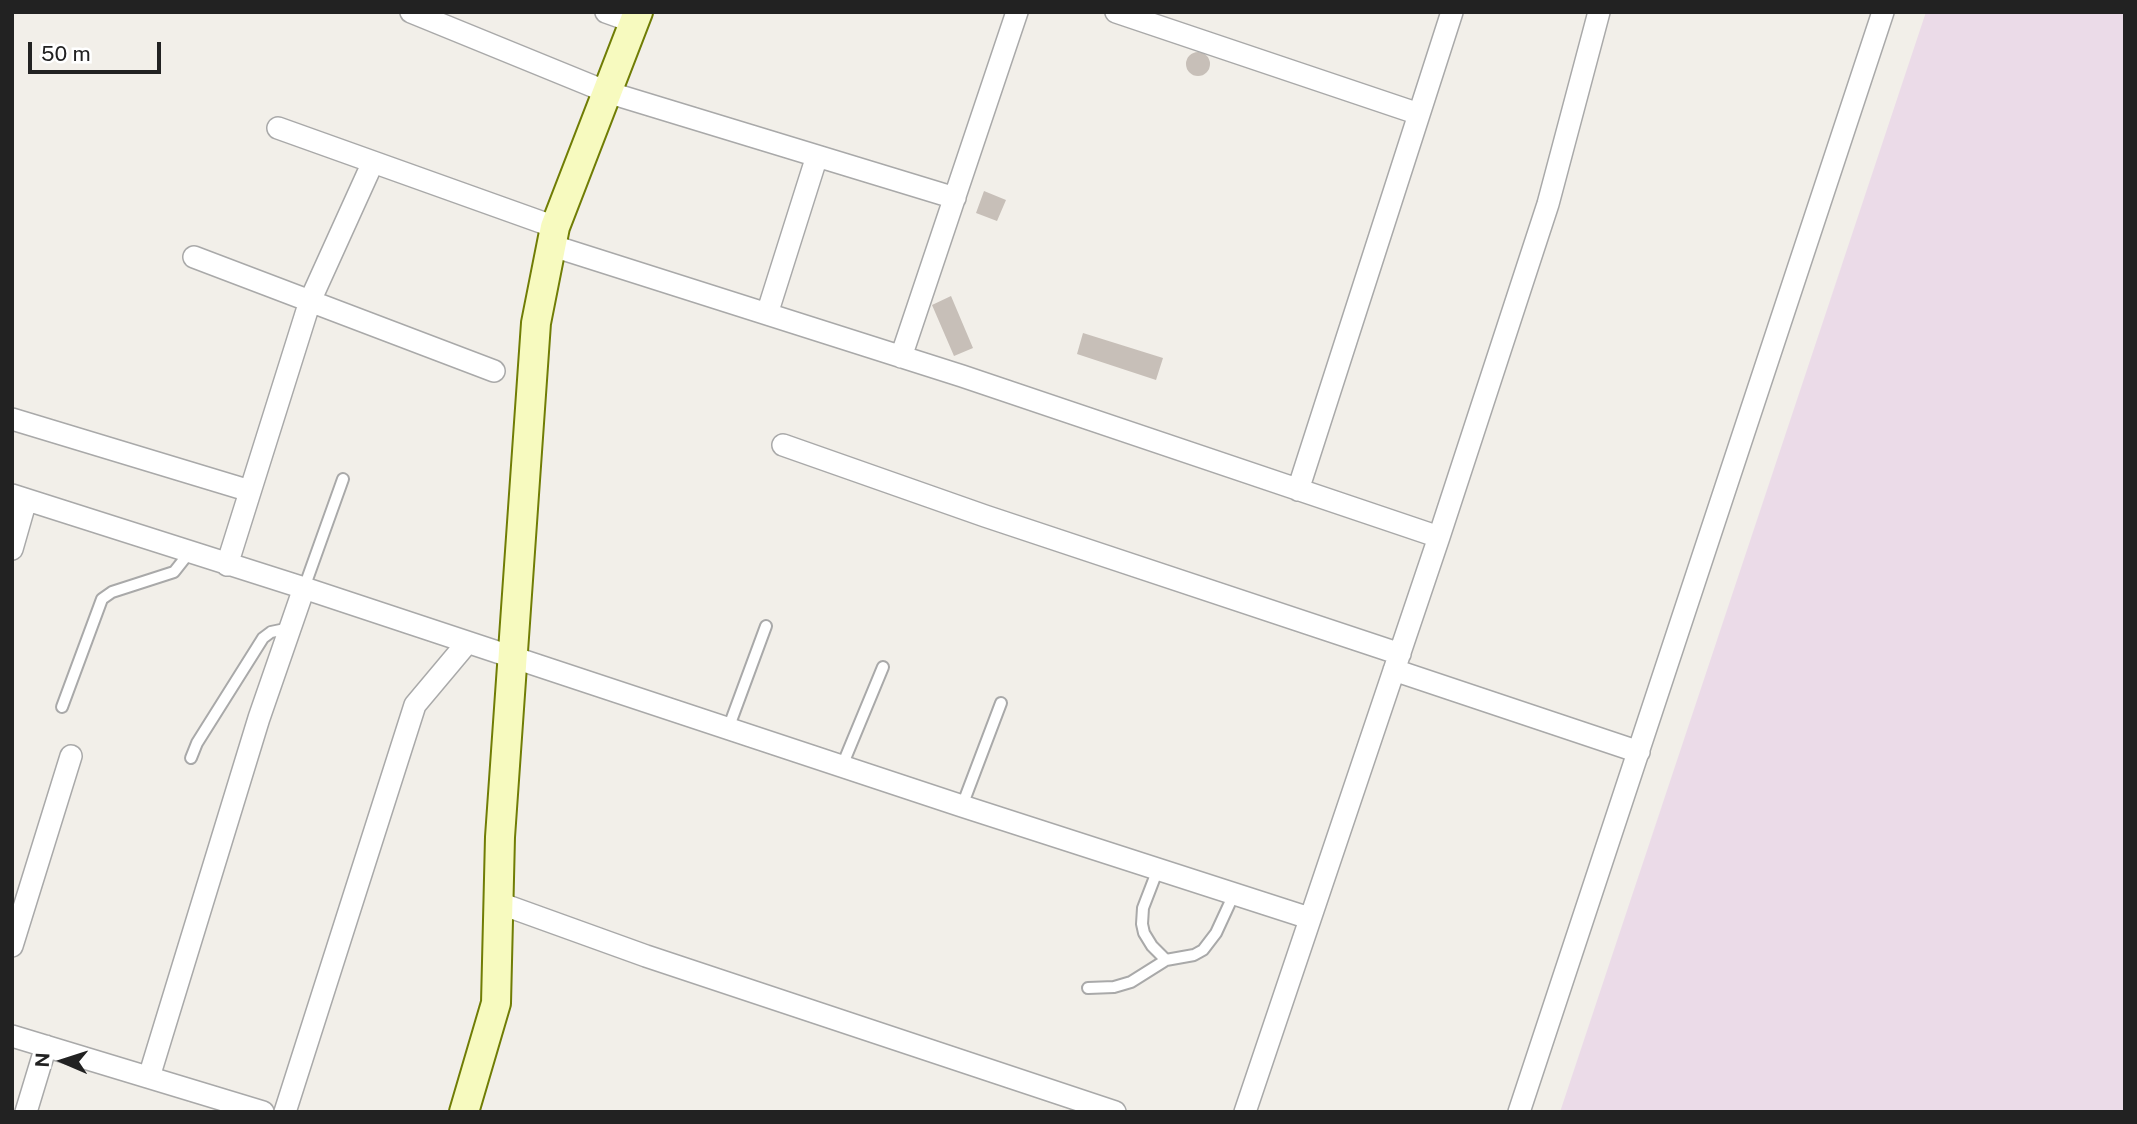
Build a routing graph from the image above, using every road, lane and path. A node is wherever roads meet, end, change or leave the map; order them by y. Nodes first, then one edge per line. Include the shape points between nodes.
1 (411, 12) edge
2 (606, 12) edge
3 (1017, 12) edge
4 (1116, 12) edge
5 (1452, 12) edge
6 (1599, 12) edge
7 (1883, 12) edge
8 (636, 17) edge
9 (607, 92) junction
10 (1419, 114) junction
11 (278, 128) dead end
12 (817, 156) junction
13 (373, 162) junction
14 (955, 198) junction
15 (552, 236) junction
16 (194, 257) dead end
17 (310, 301) junction
18 (767, 314) junction
19 (901, 357) junction
20 (494, 372) dead end
21 (12, 419) edge
22 (783, 446) dead end
23 (343, 480) dead end
24 (1298, 490) junction
25 (250, 491) junction
26 (19, 497) edge
27 (1439, 537) junction
28 (12, 548) edge
29 (189, 553) junction
30 (228, 565) junction
31 (304, 588) junction
32 (766, 626) dead end
33 (290, 628) junction
34 (467, 643) junction
35 (513, 658) junction
36 (1397, 662) junction
37 (883, 667) dead end
38 (1001, 703) dead end
39 (62, 707) dead end
40 (728, 729) junction
41 (1639, 752) junction
42 (71, 756) dead end
43 (191, 758) dead end
44 (842, 766) junction
45 (962, 806) junction
46 (1158, 869) junction
47 (1234, 894) junction
48 (499, 903) junction
49 (1309, 918) junction
50 (12, 946) edge
51 (1166, 960) junction
52 (1088, 988) dead end
53 (12, 1036) edge
54 (46, 1046) junction
55 (149, 1077) junction
56 (224, 1106) edge
57 (26, 1112) edge
58 (263, 1112) edge
59 (285, 1112) edge
60 (464, 1112) edge
61 (1115, 1112) edge
62 (1245, 1112) edge
63 (1519, 1112) edge

1 - 9 street
2 - 8 street
3 - 14 street
4 - 10 street
5 - 10 street
6 - 27 street via 1548,204
7 - 41 street
8 - 9 main road
9 - 12 street
9 - 15 main road
10 - 24 street
11 - 13 street
12 - 14 street
12 - 18 street
13 - 15 street
13 - 17 street
14 - 19 street
15 - 18 street
15 - 35 main road via 536,323
16 - 17 street
17 - 20 street
17 - 25 street
18 - 19 street
19 - 24 street
21 - 25 street
22 - 36 street
23 - 31 lane
24 - 27 street
25 - 30 street
26 - 28 street
26 - 29 street
27 - 36 street
29 - 30 street
29 - 39 lane via 174,572 102,599
30 - 31 street
31 - 33 street
31 - 34 street
32 - 40 lane
33 - 43 lane via 263,638
33 - 55 street via 258,718
34 - 35 street
34 - 59 street via 415,705
35 - 40 street
35 - 48 main road
36 - 41 street
36 - 49 street
37 - 44 lane
38 - 45 lane
40 - 44 street
41 - 63 street
42 - 50 street
44 - 45 street
45 - 46 street
46 - 47 street
46 - 51 lane via 1143,908 1142,924 1152,946
47 - 49 street
47 - 51 lane via 1203,950
48 - 60 main road via 496,1003
48 - 61 street
49 - 62 street
51 - 52 lane via 1131,982
53 - 54 street
54 - 55 street
54 - 57 street
55 - 56 street
56 - 58 street

